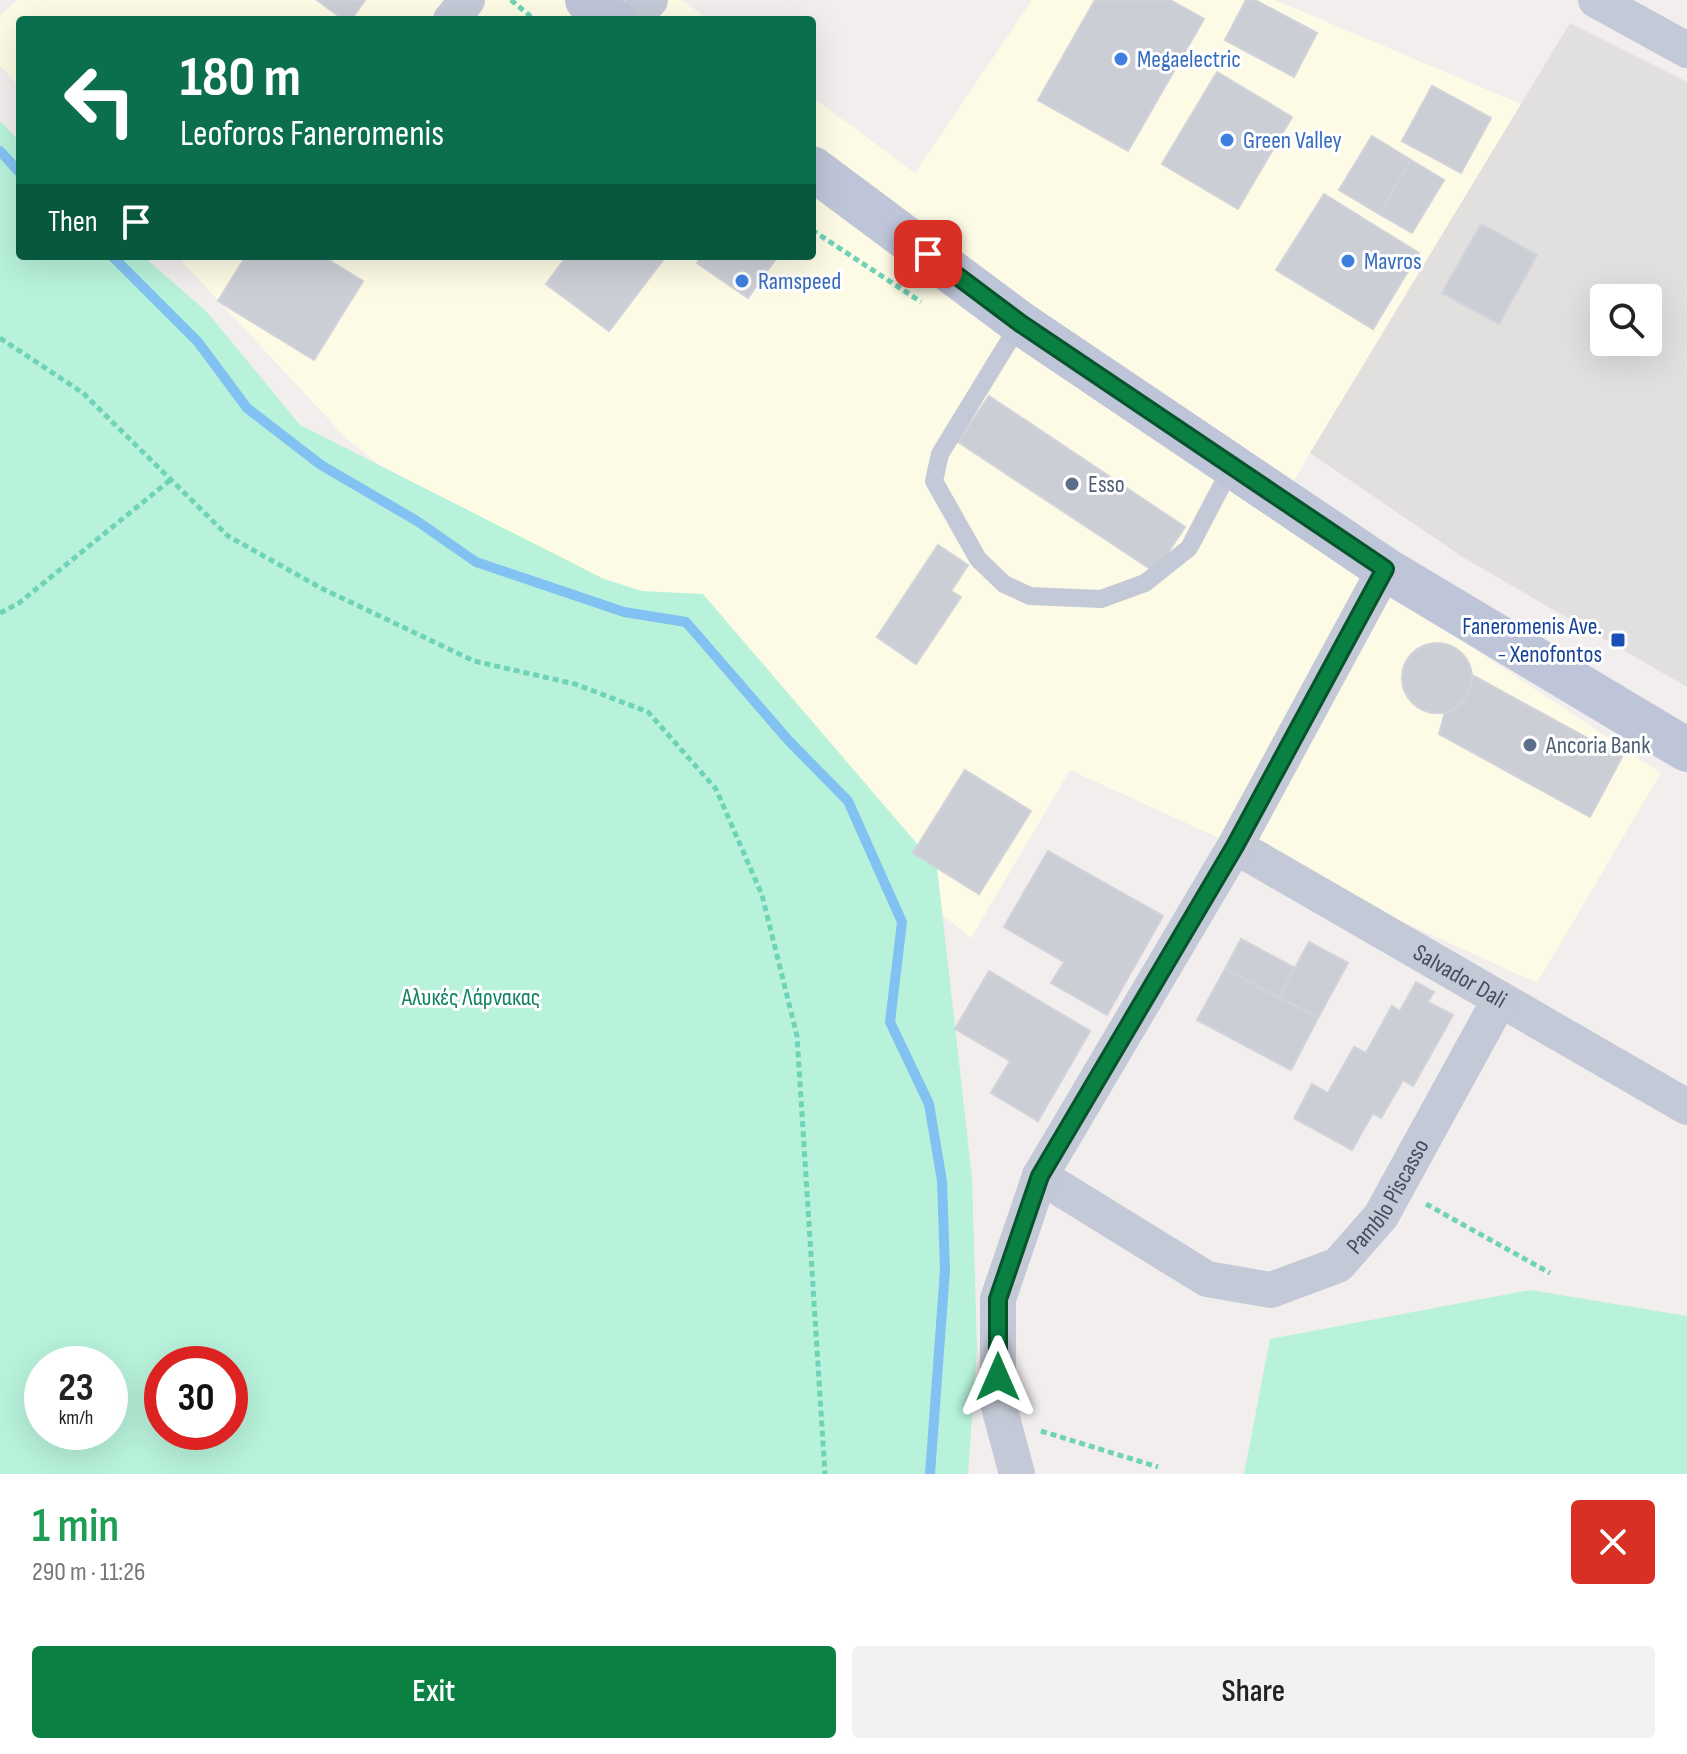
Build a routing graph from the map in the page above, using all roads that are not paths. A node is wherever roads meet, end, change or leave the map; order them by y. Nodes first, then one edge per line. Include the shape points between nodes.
1 (467, 0) edge
2 (587, 0) edge
3 (650, 0) edge
4 (1596, 0) edge
5 (454, 16) edge
6 (608, 16) edge
7 (635, 16) edge
8 (1687, 50) edge
9 (816, 171) edge
10 (1020, 323) junction
11 (1232, 466) junction
12 (1385, 569) junction
13 (1687, 750) edge
14 (1235, 846) junction
15 (1500, 999) junction
16 (1687, 1107) edge
17 (1040, 1176) junction
18 (1017, 1474) edge

1 - 5 street
2 - 6 main road
3 - 7 street
4 - 8 street
9 - 10 main road
10 - 11 main road
10 - 11 lane via 940,454 934,481 978,559 1004,584 1030,596 1101,599 1145,583 1189,548
11 - 12 main road
12 - 13 main road
12 - 14 street
14 - 15 street, Salvador Dali
14 - 17 street
15 - 16 street, Salvador Dali
15 - 17 street, Pamblo Piscasso via 1381,1216 1338,1265 1271,1290 1207,1279
17 - 18 street via 998,1299 998,1403

